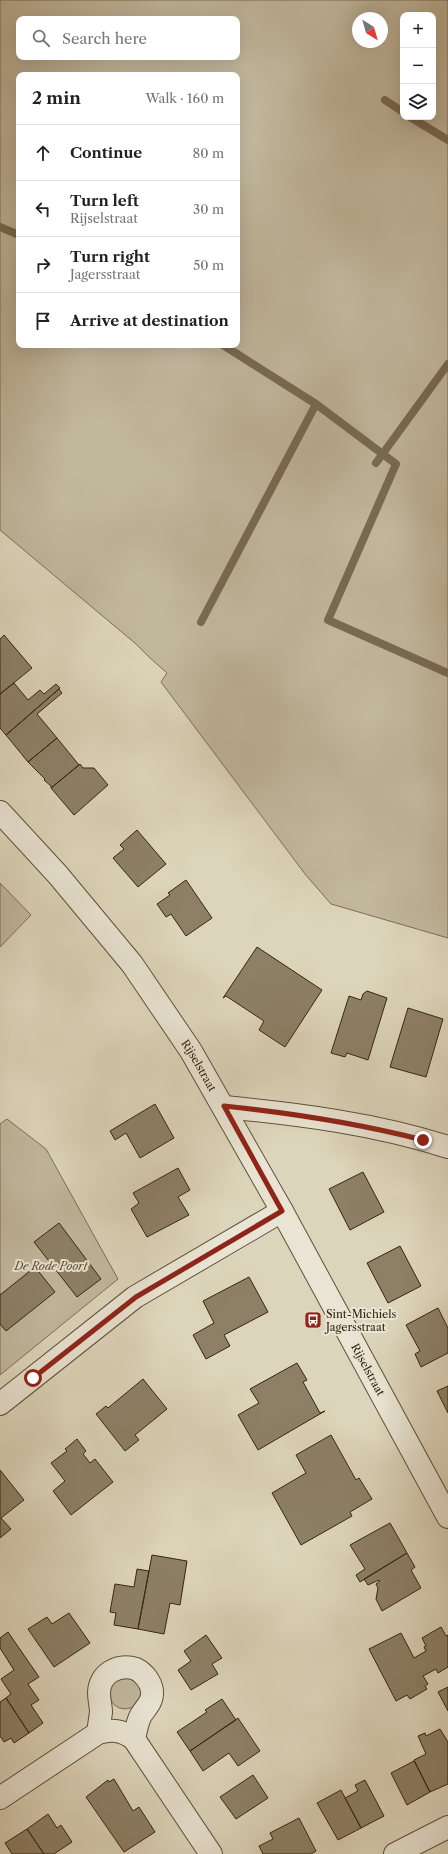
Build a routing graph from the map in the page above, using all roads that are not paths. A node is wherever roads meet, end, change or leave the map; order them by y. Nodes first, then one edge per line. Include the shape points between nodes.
1 (0, 812) edge
2 (224, 1106) junction
3 (448, 1147) edge
4 (282, 1211) junction
5 (0, 1404) edge
6 (448, 1516) edge
7 (98, 1733) junction
8 (134, 1739) junction
9 (0, 1798) edge
10 (448, 1827) edge
11 (211, 1854) edge
12 (396, 1854) edge

1 - 2 street, Rijselstraat via 58,875 132,964 191,1051
2 - 3 street via 284,1112 370,1128
2 - 4 street, Rijselstraat
4 - 5 street via 136,1297
4 - 6 street, Rijselstraat
7 - 8 street via 118,1730
7 - 8 street via 101,1711 99,1693 102,1681 114,1669 131,1668 145,1676 152,1692 151,1702 140,1716
7 - 9 street
8 - 11 street
10 - 12 street

